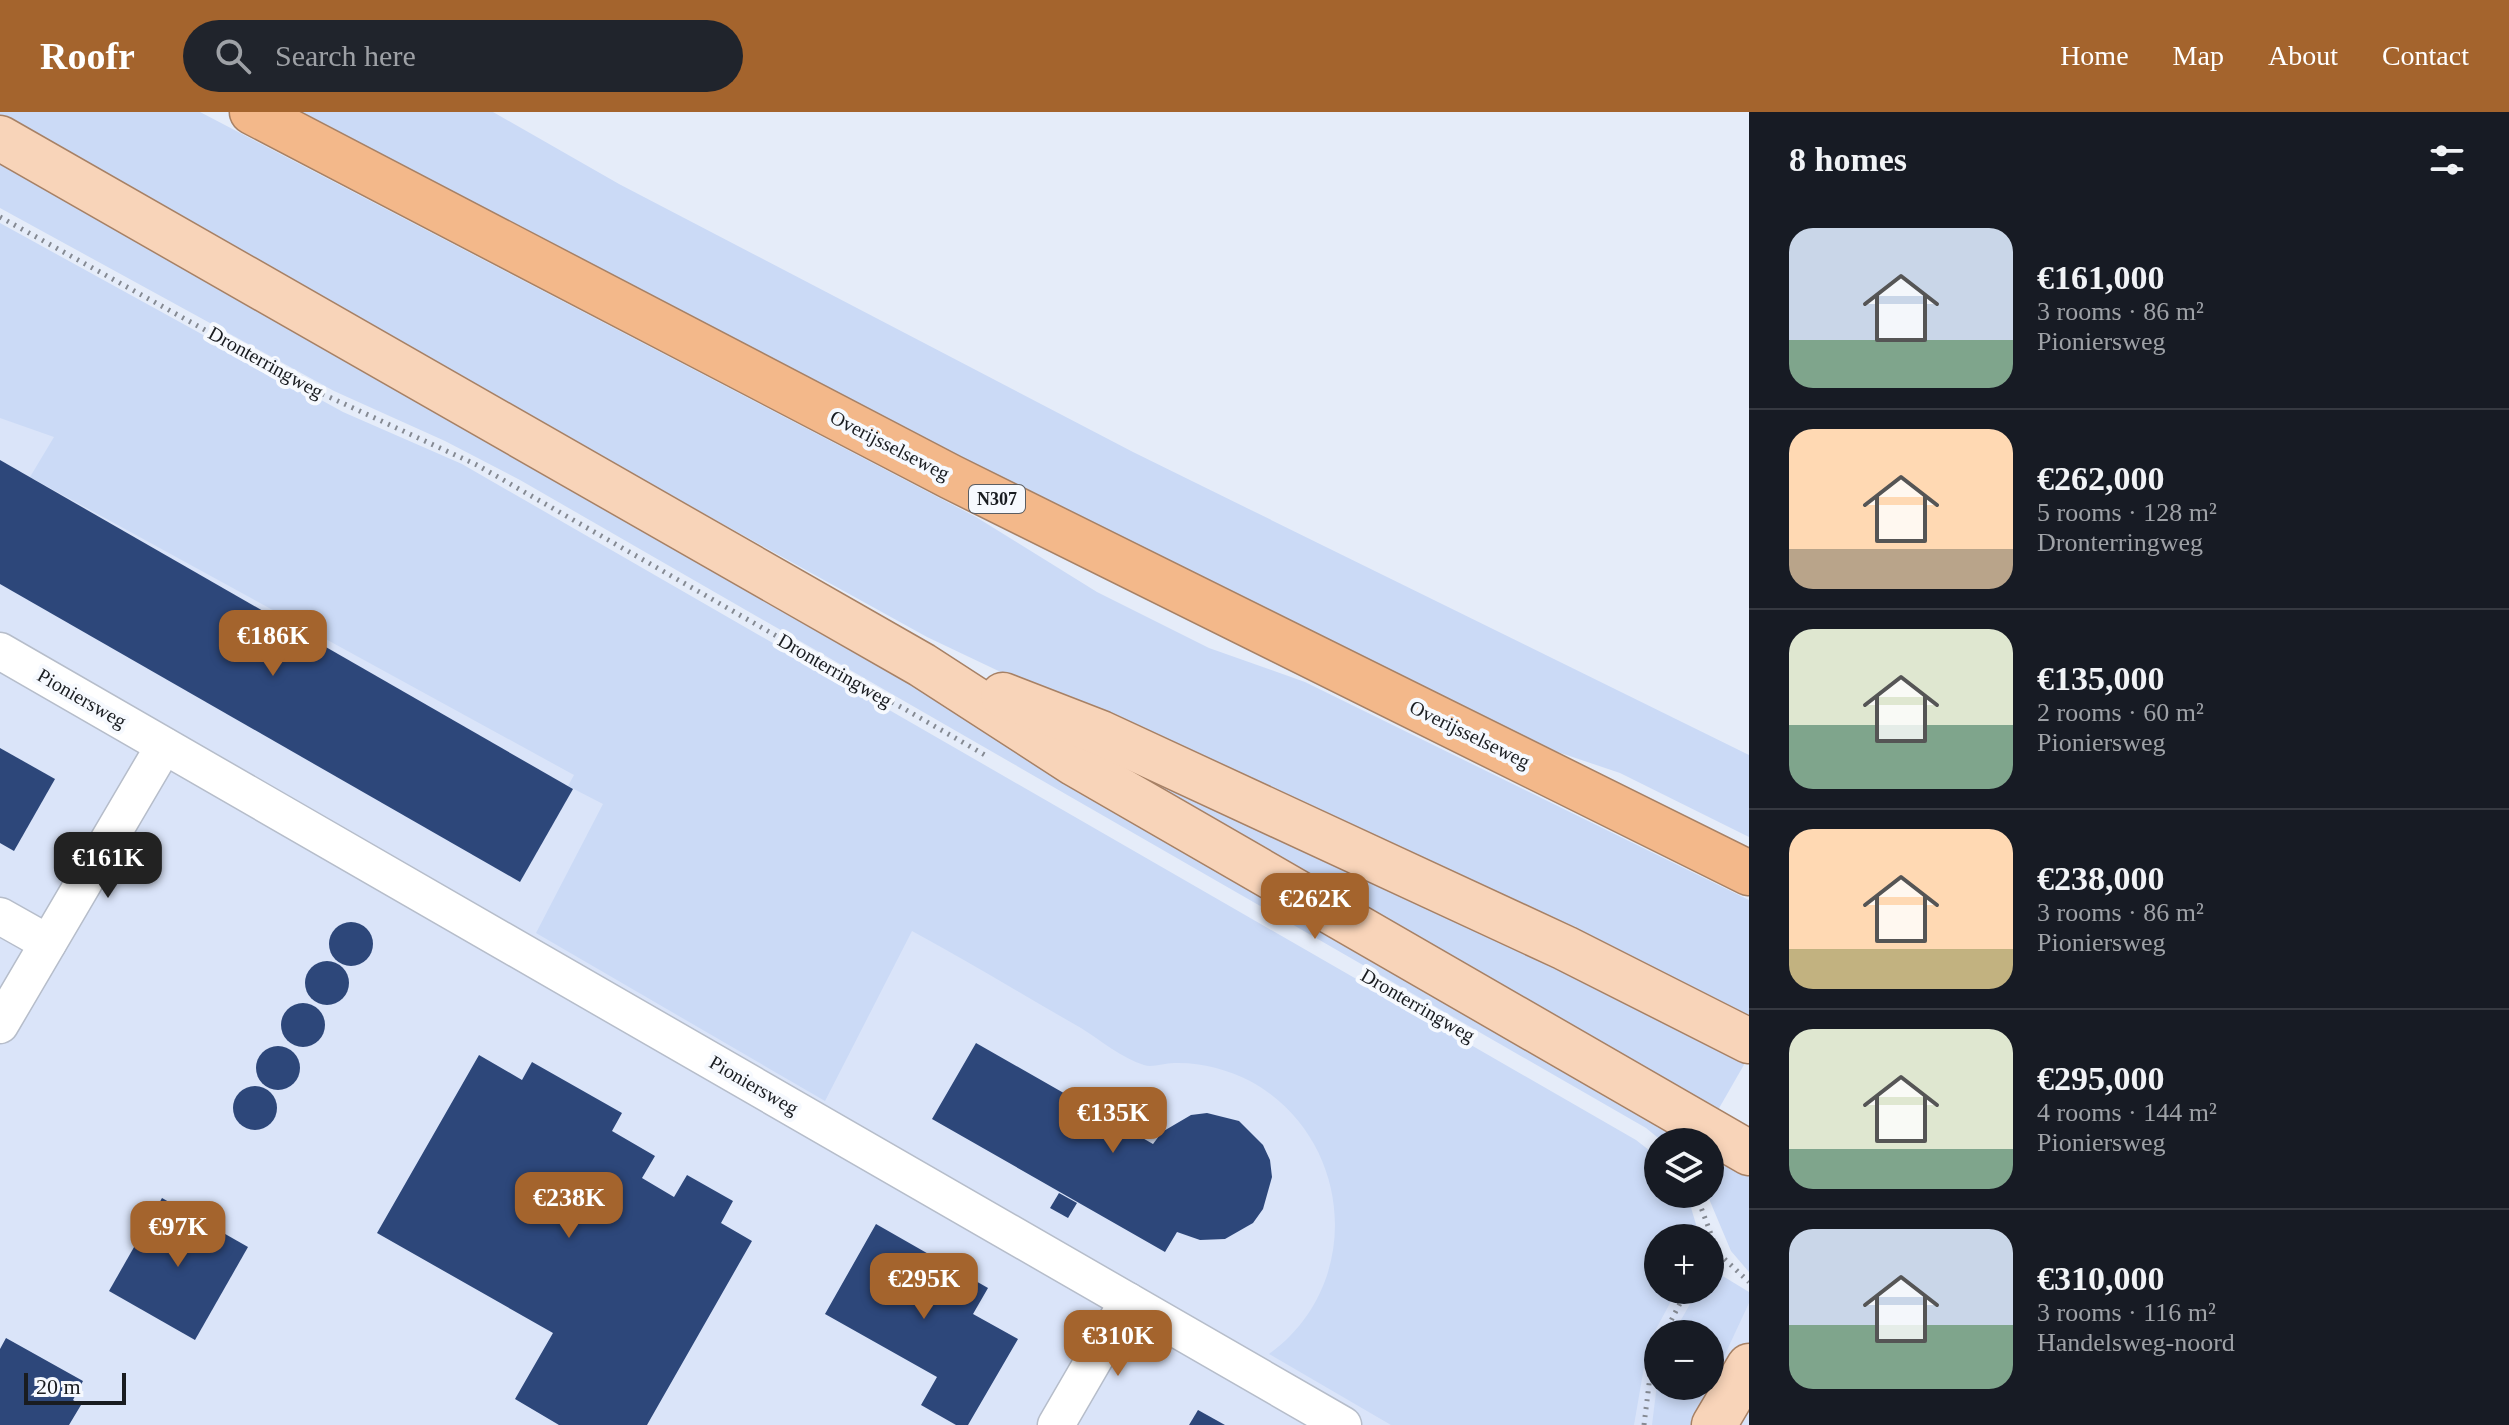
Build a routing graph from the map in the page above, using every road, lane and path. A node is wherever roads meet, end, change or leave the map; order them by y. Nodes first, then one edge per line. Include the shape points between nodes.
1 (252, 112) edge
2 (0, 138) edge
3 (0, 217) edge
4 (0, 651) edge
5 (922, 665) junction
6 (164, 746) junction
7 (999, 764) dead end
8 (1749, 873) edge
9 (0, 916) edge
10 (48, 943) junction
11 (0, 1025) edge
12 (1749, 1041) edge
13 (1749, 1153) edge
14 (1724, 1259) edge
15 (1749, 1282) edge
16 (1128, 1301) junction
17 (1749, 1365) edge
18 (1647, 1400) edge
19 (1056, 1425) edge
20 (1343, 1425) edge
21 (1644, 1425) edge
22 (1714, 1425) edge

1 - 8 highway, Overijsselseweg / N307 via 951,477
2 - 5 main road, Dronterringweg
3 - 7 path, Dronterringweg via 314,390 477,465
4 - 6 street, Pioniersweg
5 - 12 main road, Dronterringweg via 1101,733 1565,948
5 - 13 main road, Dronterringweg via 1075,764
6 - 10 street
6 - 16 street, Pioniersweg
9 - 10 street
10 - 11 street
14 - 15 path
16 - 19 street
16 - 20 street, Pioniersweg
17 - 22 main road
18 - 21 path

